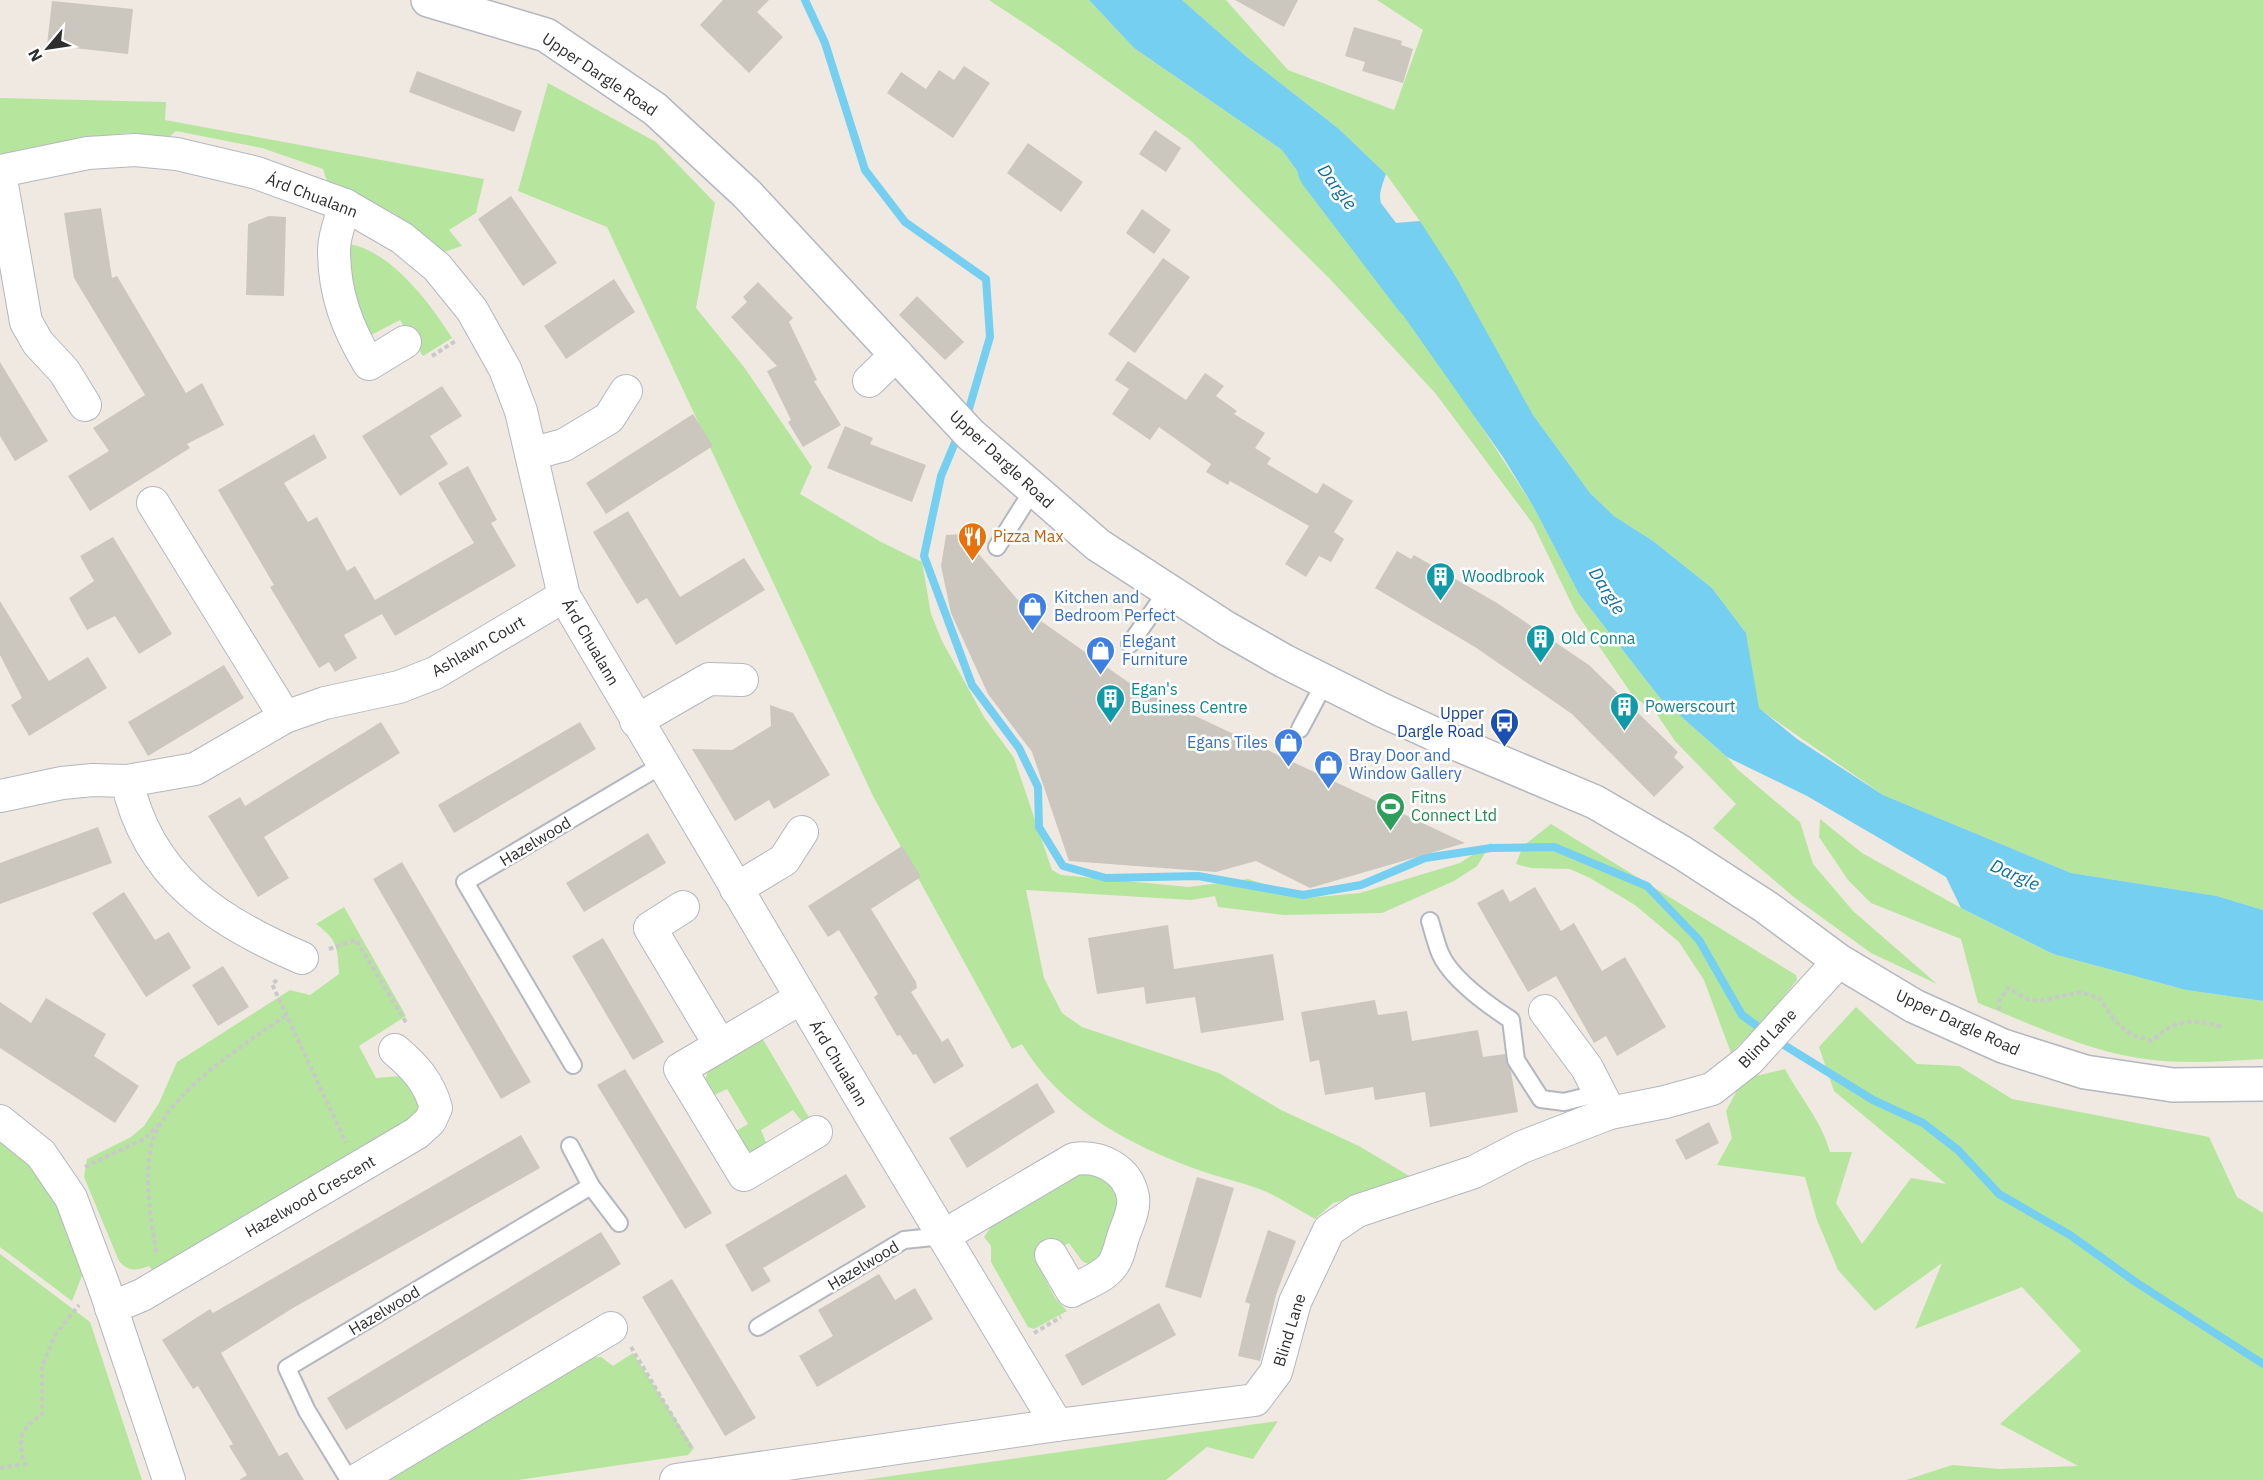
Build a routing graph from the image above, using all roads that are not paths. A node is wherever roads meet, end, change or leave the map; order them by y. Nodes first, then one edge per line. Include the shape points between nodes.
1 (428, 0) edge
2 (0, 172) edge
3 (345, 205) junction
4 (405, 342) road end
5 (897, 354) junction
6 (869, 381) dead end
7 (626, 391) dead end
8 (85, 405) dead end
9 (531, 454) junction
10 (1033, 490) junction
11 (153, 503) dead end
12 (997, 547) dead end
13 (1167, 591) junction
14 (564, 596) junction
15 (1130, 644) dead end
16 (742, 680) dead end
17 (1325, 682) junction
18 (285, 717) junction
19 (636, 721) junction
20 (1300, 729) dead end
21 (663, 765) junction
22 (127, 781) junction
23 (0, 796) edge
24 (802, 832) dead end
25 (736, 889) junction
26 (684, 907) dead end
27 (1430, 921) dead end
28 (302, 958) road end
29 (1839, 961) junction
30 (801, 998) junction
31 (1545, 1011) dead end
32 (720, 1045) junction
33 (395, 1050) road end
34 (573, 1065) dead end
35 (2263, 1084) edge
36 (1605, 1103) junction
37 (0, 1121) edge
38 (816, 1132) dead end
39 (570, 1146) dead end
40 (591, 1186) junction
41 (619, 1223) dead end
42 (943, 1236) junction
43 (1051, 1255) dead end
44 (107, 1297) junction
45 (758, 1327) dead end
46 (611, 1328) road end
47 (1057, 1425) junction
48 (688, 1478) edge
49 (169, 1480) edge
50 (349, 1480) edge
51 (357, 1480) edge

1 - 5 main road, Upper Dargle Road via 546,35 655,109 747,194
2 - 3 street, Árd Chualann via 88,153 177,153 257,173
2 - 8 street via 26,322
3 - 4 street via 334,249 346,324 369,364
3 - 9 street, Árd Chualann via 402,238 437,267 481,325 505,369 521,411
5 - 6 street
5 - 10 main road, Upper Dargle Road via 961,424
7 - 9 street via 609,418 564,445
9 - 14 street, Árd Chualann
10 - 12 lane
10 - 13 main road, Upper Dargle Road via 1098,546
11 - 18 street
13 - 15 lane
13 - 17 main road, Upper Dargle Road
14 - 18 street, Ashlawn Court via 435,673 399,687 325,703
14 - 19 street, Árd Chualann
16 - 19 street via 709,679
17 - 20 lane
17 - 29 main road, Upper Dargle Road via 1443,738 1595,802 1766,907
18 - 22 street, Ashlawn Court via 195,769
19 - 21 street, Árd Chualann
21 - 25 street, Árd Chualann
21 - 34 lane, Hazelwood via 465,882
22 - 23 street, Ashlawn Court via 73,782
22 - 28 street via 145,836 172,873 226,920 255,938
24 - 25 street via 784,860
25 - 30 street, Árd Chualann
26 - 32 street via 650,928
27 - 36 lane via 1440,954 1482,1000 1511,1020 1516,1060 1541,1099
29 - 35 main road, Upper Dargle Road via 1914,1006 1988,1039 2085,1072 2174,1085
29 - 36 street, Blind Lane via 1749,1060 1712,1089 1665,1102
30 - 32 street
30 - 42 street, Árd Chualann
31 - 36 street via 1587,1068
32 - 38 street via 680,1070 744,1175
33 - 44 street, Hazelwood Crescent via 416,1067 436,1108 430,1121 417,1133 142,1295
36 - 47 street, Blind Lane via 1474,1172 1357,1211 1329,1230 1295,1302 1276,1372 1255,1400
37 - 44 street via 41,1154 59,1178 75,1208
39 - 40 lane
40 - 41 lane
40 - 50 lane, Hazelwood via 287,1368 307,1411
42 - 43 street via 1074,1159 1103,1160 1118,1170 1133,1198 1112,1267 1072,1291
42 - 45 lane, Hazelwood via 904,1240
42 - 47 street, Árd Chualann
44 - 49 street
46 - 51 street
47 - 48 street, Blind Lane

